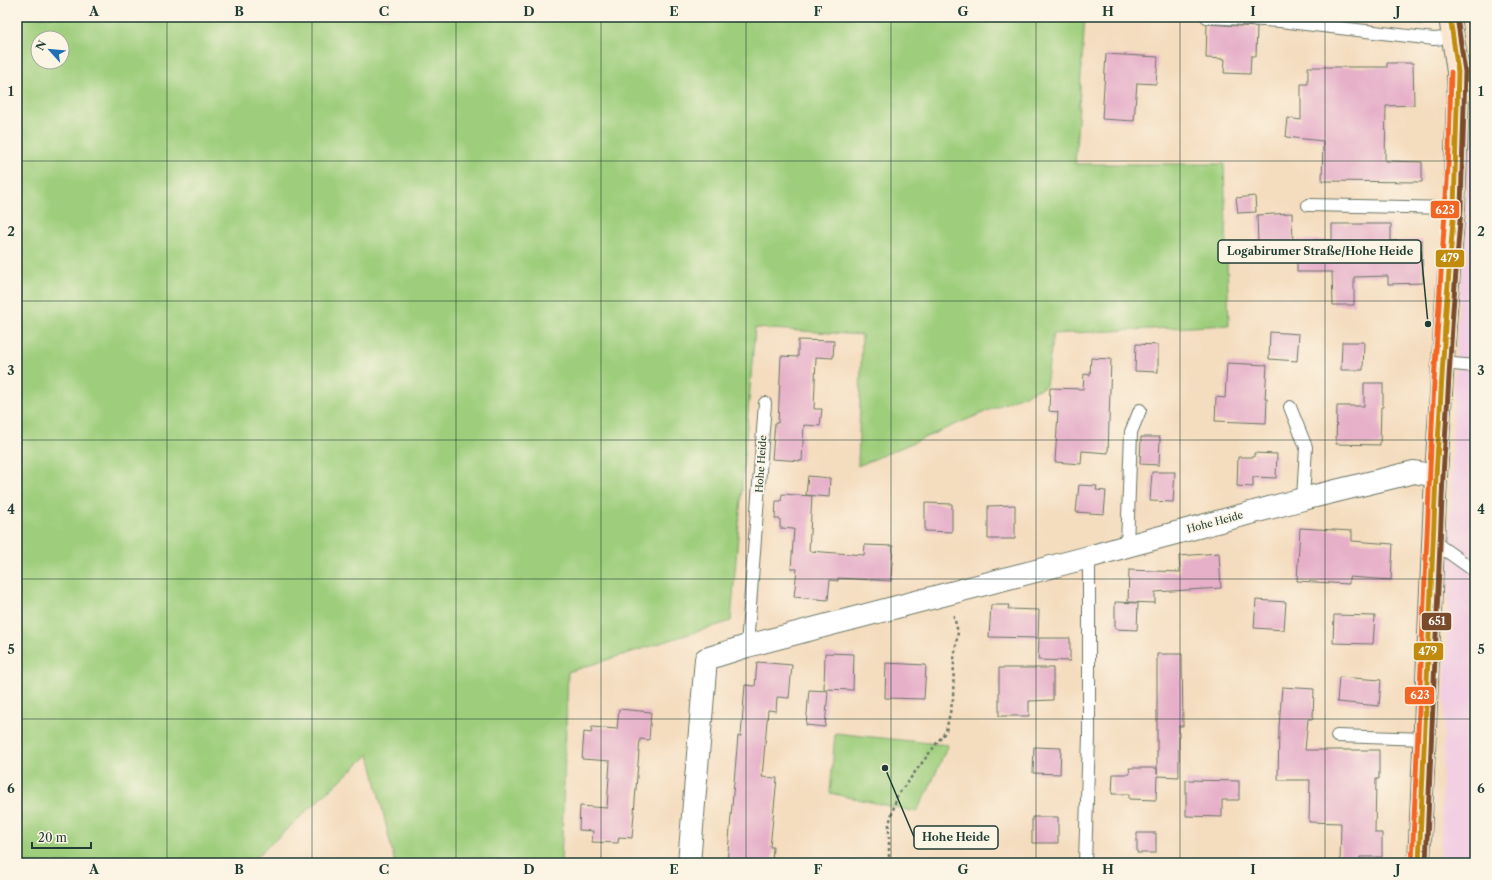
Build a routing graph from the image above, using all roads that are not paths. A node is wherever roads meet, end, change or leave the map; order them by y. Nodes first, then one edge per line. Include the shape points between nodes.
1 (1207, 17) edge
2 (1452, 27) edge
3 (1466, 71) edge
4 (1308, 205) dead end
5 (1454, 208) junction
6 (1442, 363) junction
7 (1475, 366) edge
8 (765, 402) dead end
9 (1290, 407) dead end
10 (1140, 410) dead end
11 (1436, 476) junction
12 (1303, 499) junction
13 (1434, 542) junction
14 (1127, 546) junction
15 (1089, 557) junction
16 (1475, 572) edge
17 (747, 646) junction
18 (1336, 736) dead end
19 (1425, 739) junction
20 (689, 863) edge
21 (1085, 863) edge
22 (1419, 863) edge

1 - 2 lane via 1280,21 1434,39
2 - 3 street
3 - 5 street
4 - 5 lane
5 - 6 street
6 - 7 lane
6 - 11 street
8 - 17 lane, Hohe Heide
9 - 12 lane via 1306,447
10 - 14 lane via 1131,432
11 - 12 street, Hohe Heide via 1414,472
11 - 13 street
12 - 14 street, Hohe Heide
13 - 16 lane
13 - 19 street
14 - 15 street, Hohe Heide
15 - 17 street, Hohe Heide
15 - 21 lane via 1089,736
17 - 20 street, Hohe Heide via 706,658
18 - 19 lane
19 - 22 street

